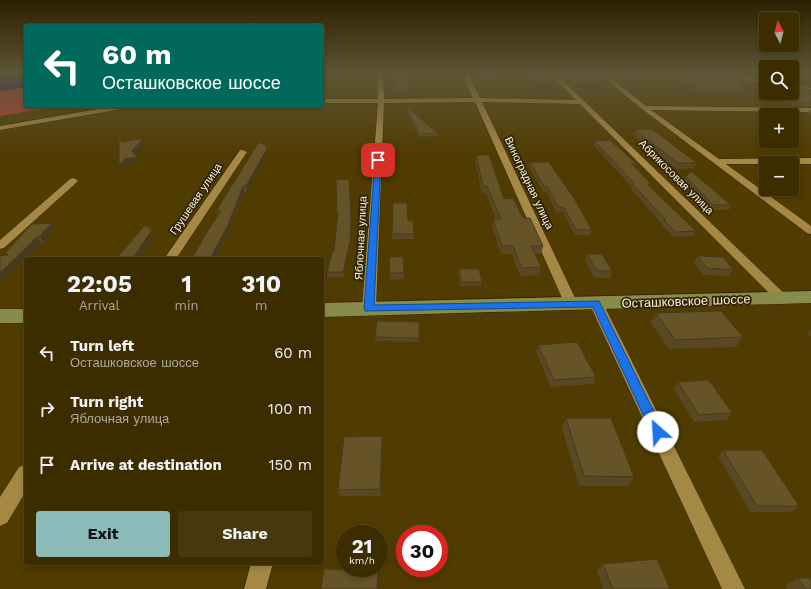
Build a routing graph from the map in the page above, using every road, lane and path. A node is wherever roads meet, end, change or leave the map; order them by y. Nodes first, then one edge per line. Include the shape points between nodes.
1 (430, 100) edge
2 (477, 100) edge
3 (503, 100) edge
4 (635, 100) edge
5 (324, 101) edge
6 (381, 101) junction
7 (583, 102) joint
8 (116, 108) edge
9 (644, 108) junction
10 (811, 110) edge
11 (0, 128) edge
12 (243, 152) dead end
13 (811, 161) edge
14 (716, 162) junction
15 (73, 182) dead end
16 (811, 232) edge
17 (0, 246) edge
18 (171, 257) edge
19 (782, 298) junction
20 (811, 298) edge
21 (596, 303) junction
22 (571, 304) junction
23 (369, 308) junction
24 (324, 310) edge
25 (0, 316) edge
26 (24, 316) edge
27 (24, 479) edge
28 (0, 516) edge
29 (261, 565) edge
30 (255, 589) edge
31 (734, 589) edge

1 - 6 street
2 - 22 street, Виноградная улица
3 - 7 street
4 - 9 street
5 - 6 street
6 - 23 street, Яблочная улица
7 - 19 street, Абрикосовая улица
8 - 11 street
9 - 10 street
9 - 14 street
12 - 18 street, Грушевая улица
13 - 14 street
14 - 16 street
15 - 17 street
19 - 20 street, Осташковское шоссе
19 - 21 street, Осташковское шоссе
21 - 22 street, Осташковское шоссе
21 - 31 street
22 - 23 street, Осташковское шоссе
23 - 24 street, Осташковское шоссе
25 - 26 street
27 - 28 street
29 - 30 street

